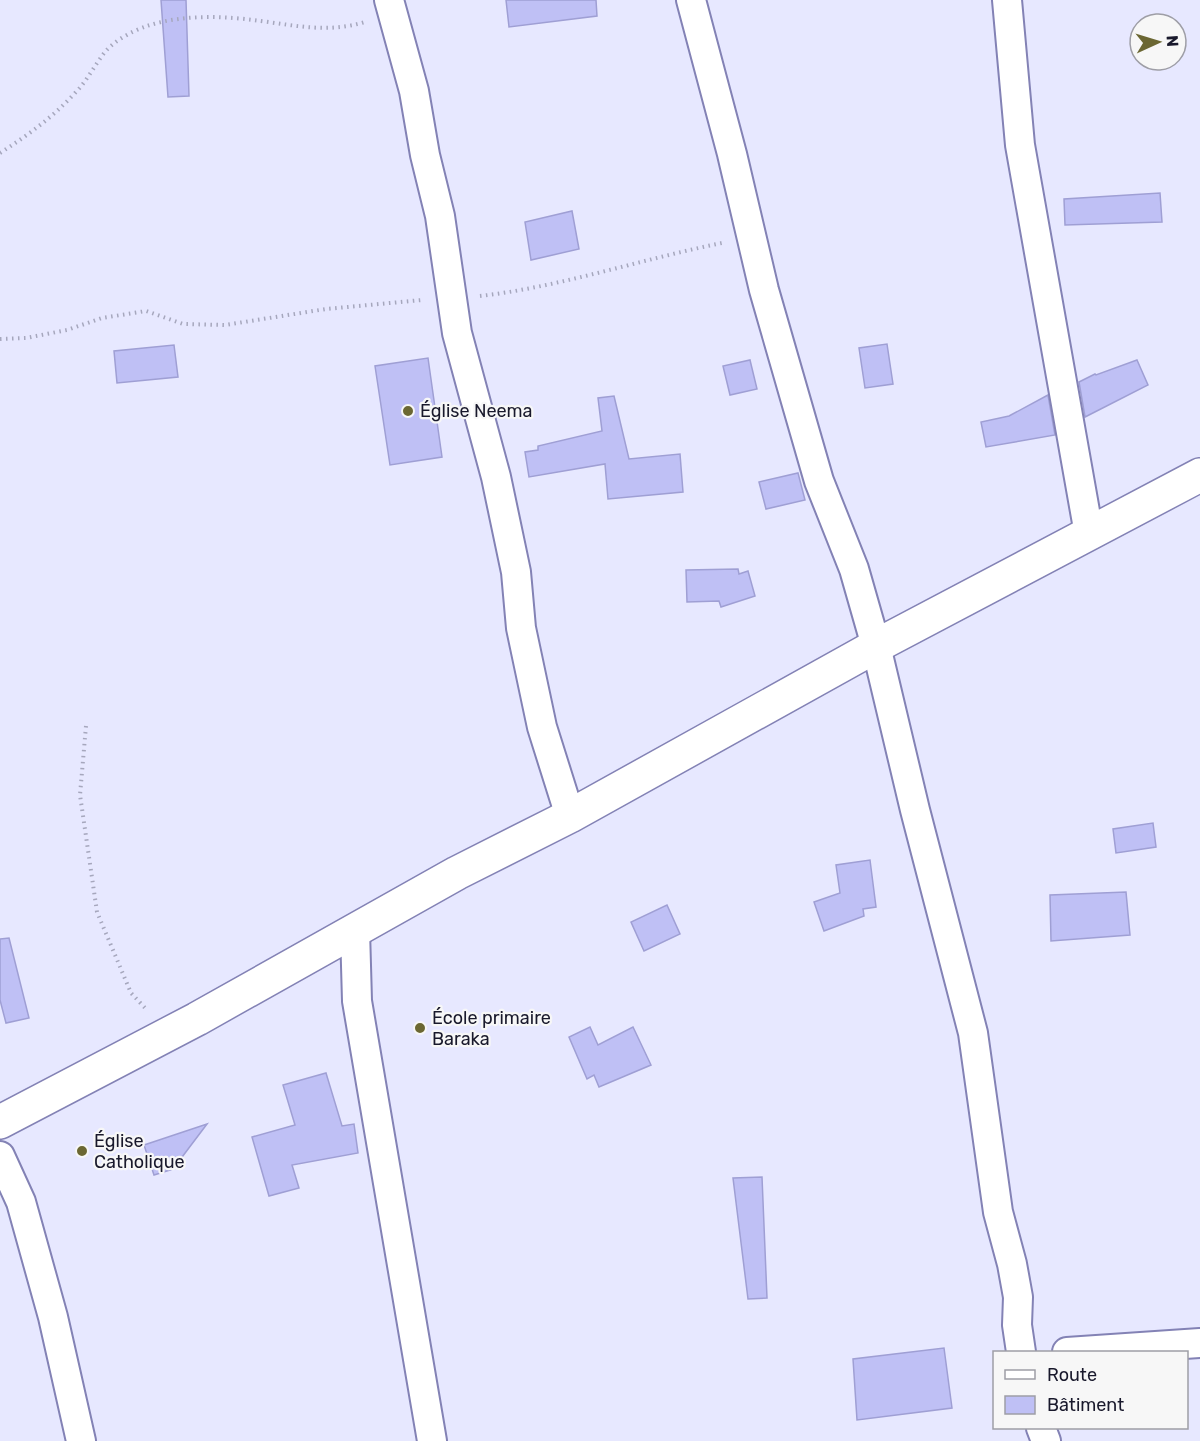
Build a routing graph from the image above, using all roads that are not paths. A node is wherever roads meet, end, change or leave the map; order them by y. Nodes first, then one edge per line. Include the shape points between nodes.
1 (691, 0) edge
2 (1007, 0) edge
3 (391, 7) edge
4 (1200, 475) edge
5 (1089, 534) junction
6 (876, 646) junction
7 (570, 816) junction
8 (355, 930) junction
9 (0, 1122) edge
10 (0, 1156) edge
11 (1200, 1343) edge
12 (1021, 1351) edge
13 (1079, 1351) edge
14 (81, 1441) edge
15 (432, 1441) edge

1 - 6 street via 764,290 819,481 854,569
2 - 5 street via 1020,145
3 - 7 street via 414,91 440,216 458,333 516,572 521,628 542,727
4 - 5 highway
5 - 6 highway
6 - 7 highway
6 - 12 street via 973,1034 998,1212 1018,1296
7 - 8 highway
8 - 9 highway
8 - 15 street via 357,1001
10 - 14 street via 21,1202 53,1317
11 - 13 street

